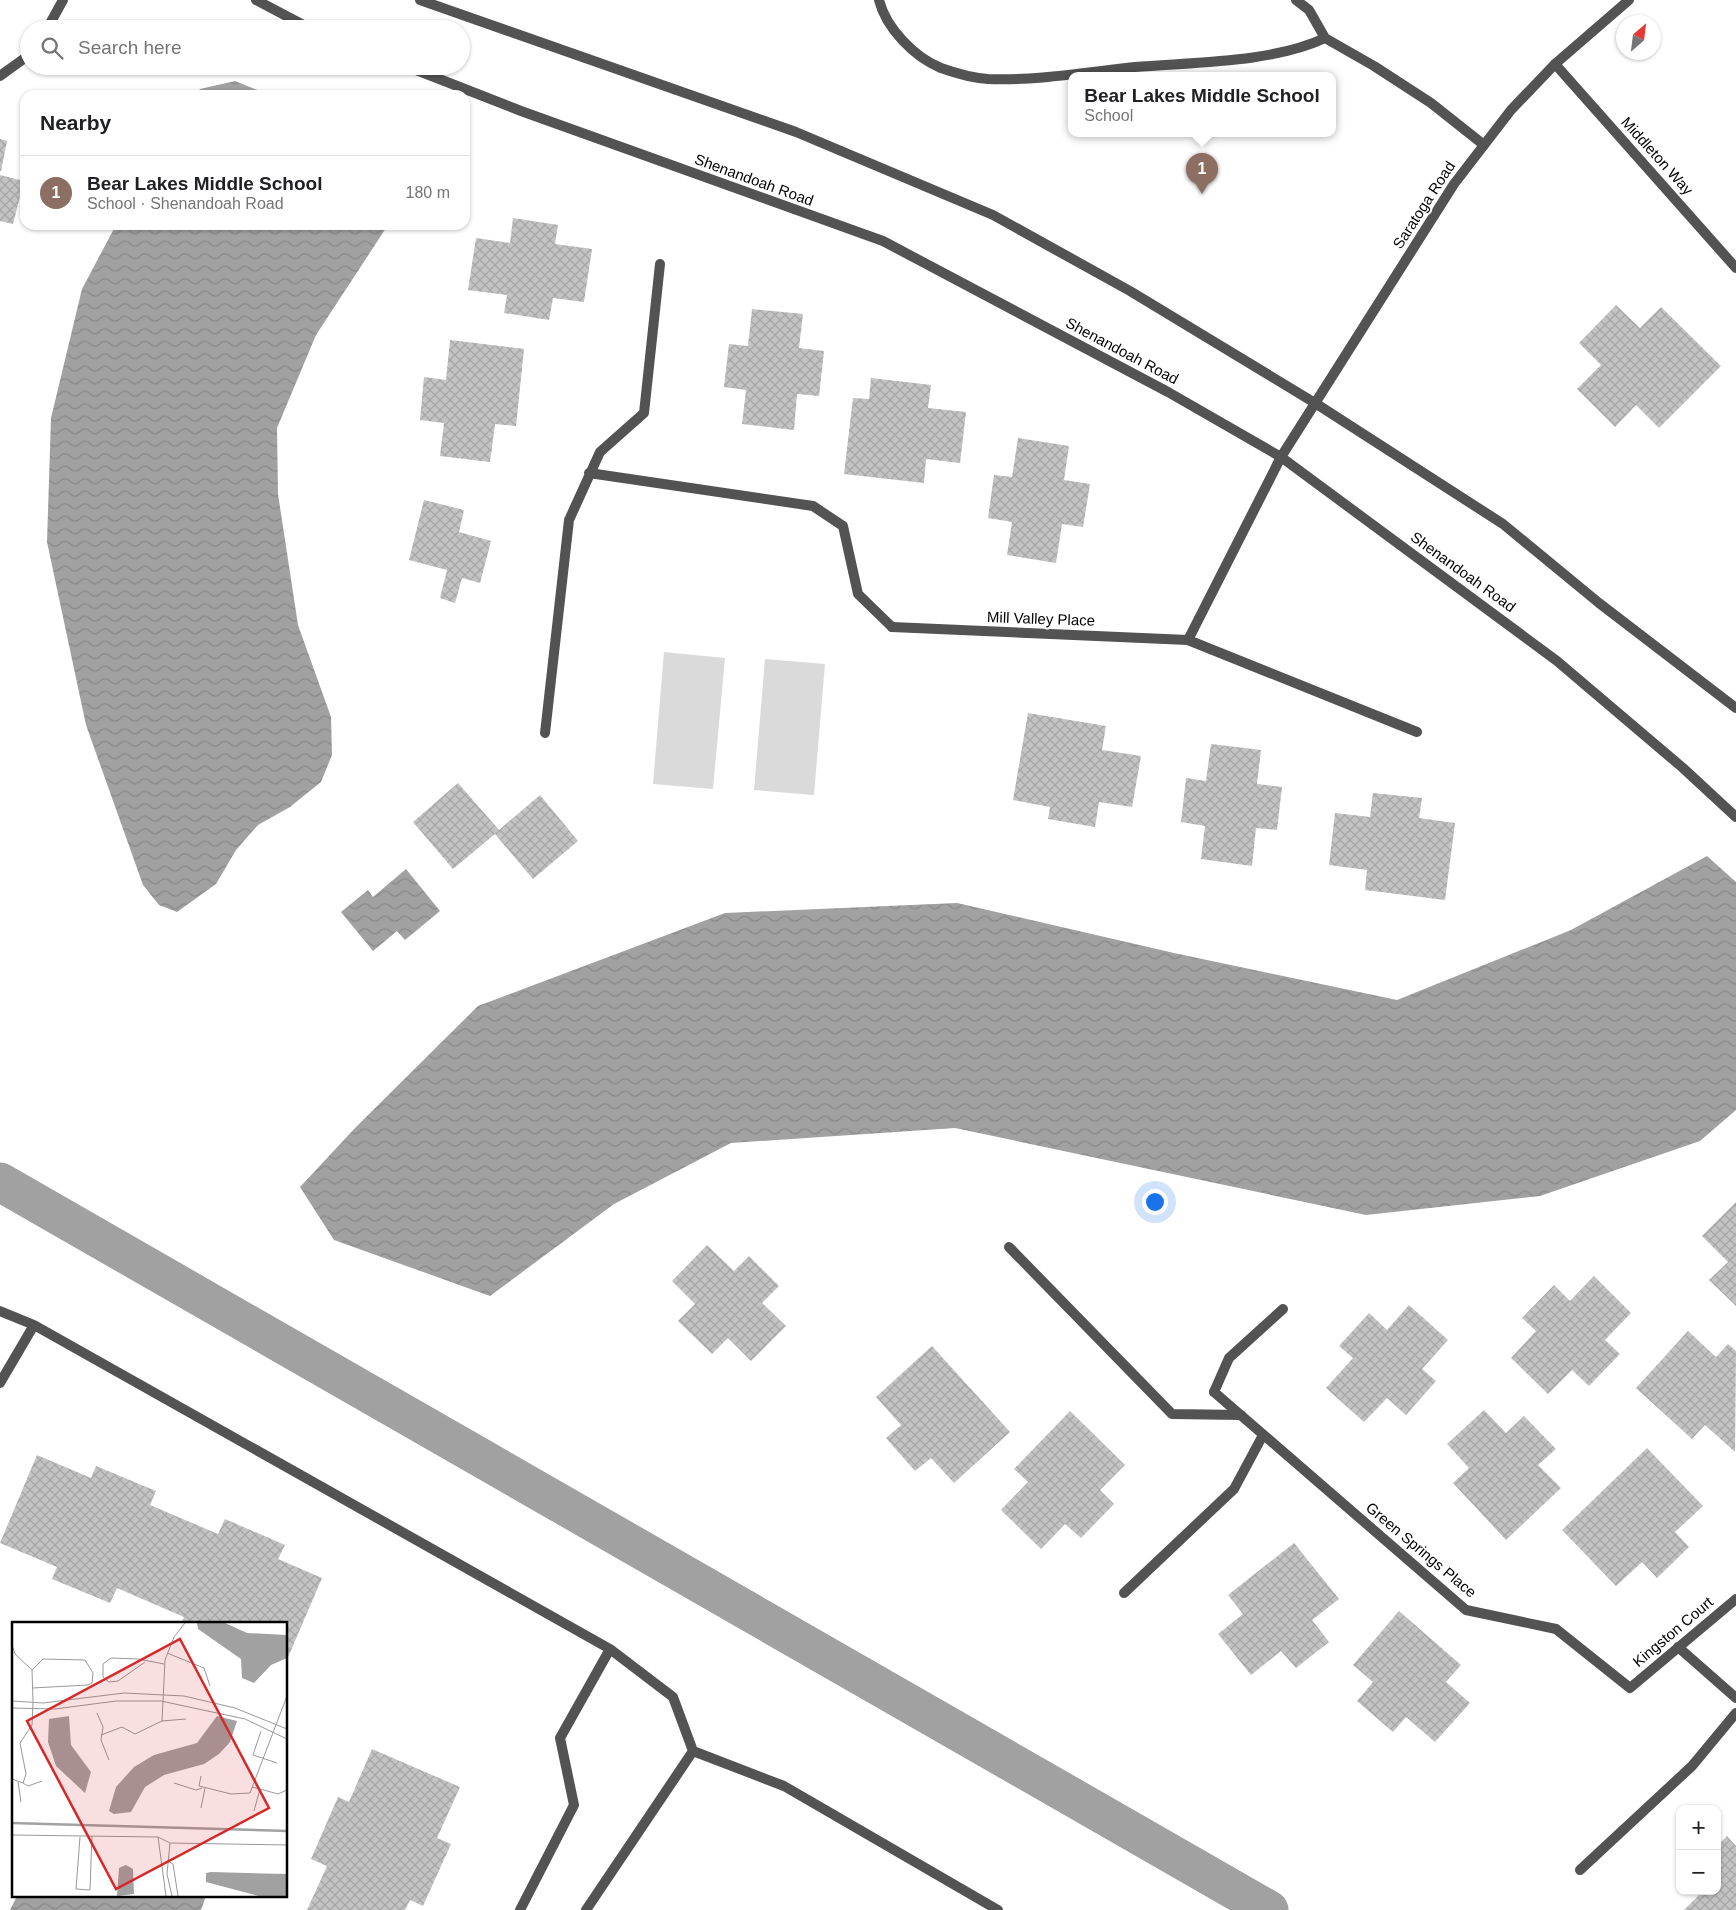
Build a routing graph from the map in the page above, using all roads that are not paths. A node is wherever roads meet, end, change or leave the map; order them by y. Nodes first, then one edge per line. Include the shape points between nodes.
1 (63, 0) edge
2 (256, 0) edge
3 (420, 0) edge
4 (879, 0) edge
5 (1296, 0) edge
6 (1629, 0) edge
7 (52, 20) edge
8 (294, 20) edge
9 (1325, 38) junction
10 (20, 62) edge
11 (1555, 64) junction
12 (1082, 72) edge
13 (1068, 73) edge
14 (429, 75) edge
15 (0, 76) edge
16 (467, 90) edge
17 (470, 91) edge
18 (1484, 146) junction
19 (660, 264) dead end
20 (1736, 268) edge
21 (1315, 403) junction
22 (1281, 457) junction
23 (589, 473) junction
24 (1188, 640) junction
25 (1736, 708) edge
26 (1417, 732) dead end
27 (545, 733) dead end
28 (1736, 816) edge
29 (1009, 1247) dead end
30 (1283, 1309) dead end
31 (0, 1311) edge
32 (34, 1325) junction
33 (0, 1383) edge
34 (1241, 1415) junction
35 (1264, 1435) junction
36 (1124, 1593) dead end
37 (1736, 1599) edge
38 (1678, 1647) junction
39 (610, 1649) junction
40 (1630, 1688) joint
41 (1736, 1698) edge
42 (1736, 1712) edge
43 (693, 1751) junction
44 (1580, 1870) dead end
45 (588, 1909) edge
46 (520, 1910) edge
47 (998, 1910) edge

1 - 7 street
2 - 8 street
3 - 21 street via 796,132 993,215 1130,291
4 - 13 street via 893,28 924,59 939,68 987,78
5 - 9 street via 1309,10
6 - 11 street, Saratoga Road
9 - 12 street via 1308,46 1248,57
9 - 18 street via 1431,103
10 - 15 street
11 - 18 street, Saratoga Road via 1511,110
11 - 20 street, Middleton Way
14 - 16 street, Shenandoah Road
17 - 22 street, Shenandoah Road via 883,241 1168,392
18 - 21 street, Saratoga Road via 1454,184
19 - 23 street via 644,413 600,452
21 - 22 street, Saratoga Road
21 - 25 street via 1503,524 1599,603
22 - 24 street
22 - 28 street, Shenandoah Road via 1557,661
23 - 24 street, Mill Valley Place via 812,506 843,526 858,594 892,628
23 - 27 street via 568,520
24 - 26 street, Mill Valley Place
29 - 34 street via 1172,1414
30 - 34 street, Green Springs Place via 1229,1358 1214,1392
31 - 32 street
32 - 33 street
32 - 39 street
34 - 35 street, Green Springs Place
35 - 36 street via 1234,1489
35 - 40 street, Green Springs Place via 1466,1610 1556,1629
37 - 38 street, Kingston Court
38 - 40 street, Kingston Court
38 - 41 street
39 - 43 street via 673,1697
39 - 46 street via 560,1738 574,1805
42 - 44 street via 1692,1766
43 - 45 street
43 - 47 street via 784,1786

